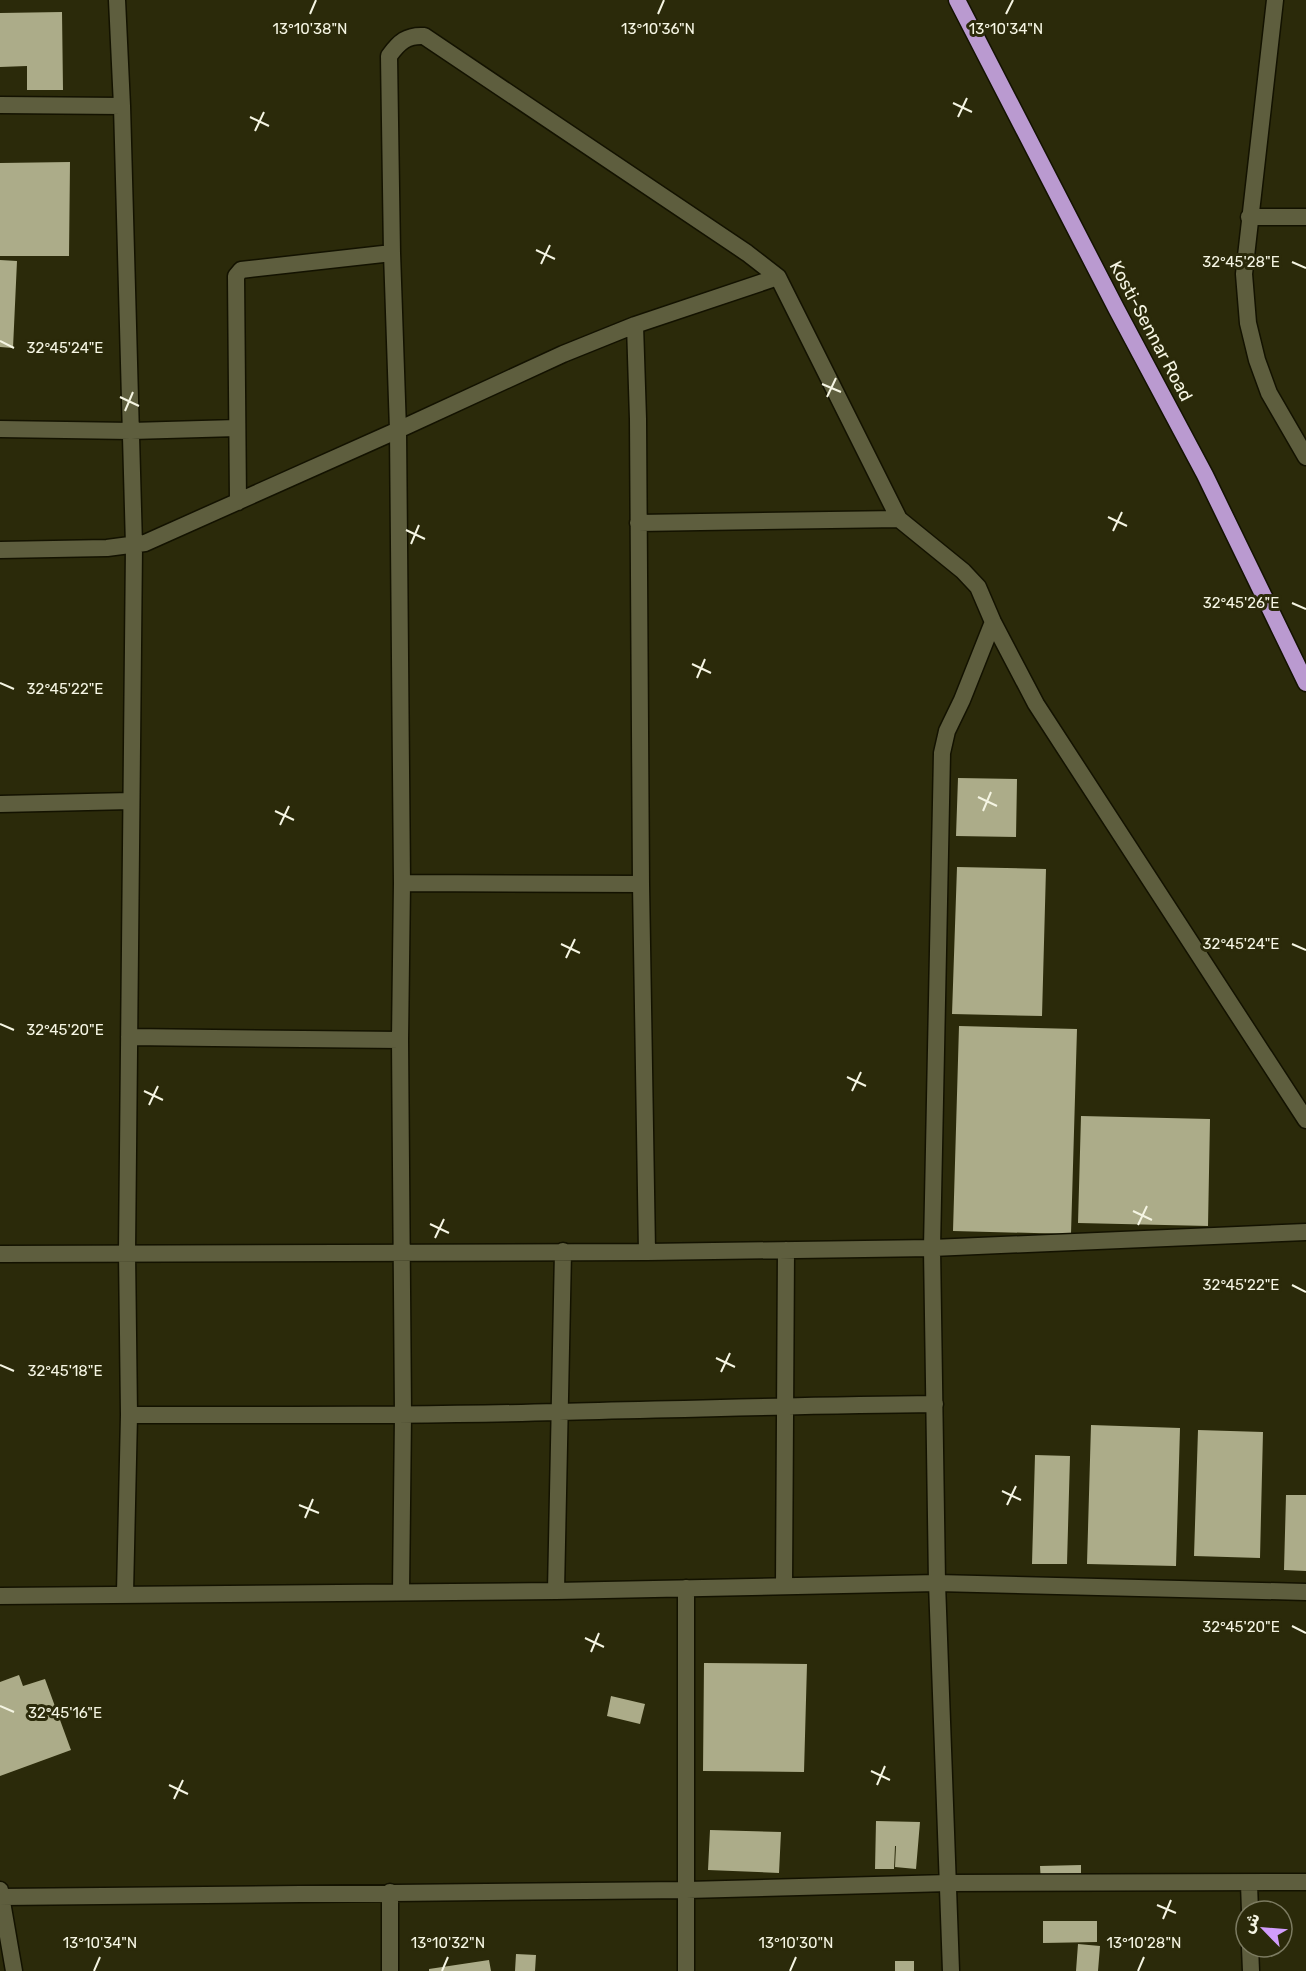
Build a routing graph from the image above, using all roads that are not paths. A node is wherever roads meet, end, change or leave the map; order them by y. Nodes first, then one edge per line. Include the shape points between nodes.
1 (117, 0) edge
2 (957, 0) edge
3 (1275, 0) edge
4 (0, 105) edge
5 (122, 106) junction
6 (1249, 217) junction
7 (1306, 217) edge
8 (392, 253) junction
9 (778, 277) junction
10 (635, 325) junction
11 (237, 428) junction
12 (0, 429) edge
13 (398, 430) junction
14 (130, 431) junction
15 (1306, 457) edge
16 (238, 502) junction
17 (899, 519) junction
18 (638, 523) junction
19 (134, 546) junction
20 (0, 550) edge
21 (993, 622) junction
22 (1306, 683) edge
23 (130, 801) junction
24 (0, 804) edge
25 (402, 883) junction
26 (641, 884) junction
27 (129, 1037) junction
28 (400, 1040) junction
29 (1306, 1120) edge
30 (1306, 1232) edge
31 (932, 1248) junction
32 (786, 1250) junction
33 (563, 1251) junction
34 (127, 1252) junction
35 (402, 1252) junction
36 (647, 1252) junction
37 (0, 1254) edge
38 (935, 1404) junction
39 (785, 1405) junction
40 (560, 1412) junction
41 (129, 1415) junction
42 (403, 1415) junction
43 (938, 1583) junction
44 (784, 1586) junction
45 (687, 1588) junction
46 (556, 1591) junction
47 (401, 1592) junction
48 (125, 1593) junction
49 (1306, 1593) edge
50 (0, 1596) edge
51 (1306, 1882) edge
52 (949, 1883) junction
53 (1249, 1884) junction
54 (687, 1890) junction
55 (390, 1892) junction
56 (1, 1894) edge
57 (1250, 1899) edge
58 (14, 1971) edge
59 (390, 1971) edge
60 (686, 1971) edge
61 (951, 1971) edge

1 - 5 street
2 - 22 highway, Kosti-Sennar Road via 1205,475
3 - 6 street
4 - 5 street
5 - 14 street
6 - 7 street
6 - 15 street via 1244,274 1248,323 1269,393
8 - 9 street via 389,56 403,40 424,36
8 - 11 street via 238,273
8 - 13 street
9 - 10 street
9 - 17 street
10 - 13 street
10 - 18 street
11 - 14 street
11 - 16 street
12 - 14 street
13 - 16 street
13 - 25 street
14 - 19 street
16 - 19 street
17 - 18 street
17 - 21 street via 974,582
18 - 26 street
19 - 20 street
19 - 23 street
21 - 29 street via 1036,704
21 - 31 street via 947,731 942,753
23 - 24 street
23 - 27 street
25 - 26 street
25 - 28 street
26 - 36 street
27 - 28 street
27 - 34 street
28 - 35 street
30 - 31 street
31 - 32 street
31 - 38 street
32 - 36 street
32 - 39 street
33 - 35 street
33 - 36 street
33 - 40 street
34 - 35 street
34 - 37 street
34 - 41 street
35 - 42 street
38 - 39 street
38 - 43 street
39 - 40 street
39 - 44 street
40 - 42 street
40 - 46 street
41 - 42 street
41 - 48 street
42 - 47 street
43 - 44 street
43 - 49 street
43 - 52 street
44 - 45 street
45 - 46 street
45 - 54 street
46 - 47 street
47 - 48 street
48 - 50 street
51 - 53 street
52 - 53 street
52 - 54 street
52 - 61 street
53 - 57 street
54 - 55 street
54 - 60 street
55 - 56 street
55 - 59 street
56 - 58 street

